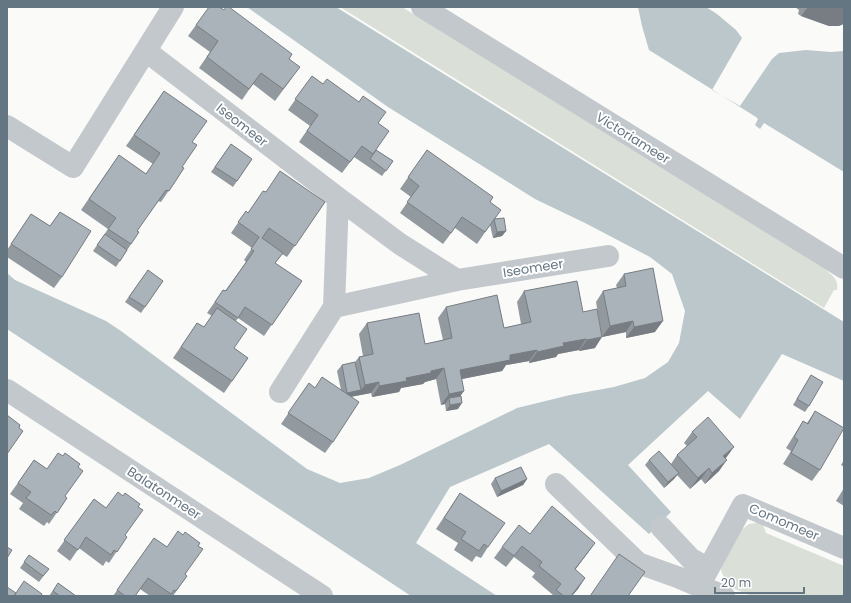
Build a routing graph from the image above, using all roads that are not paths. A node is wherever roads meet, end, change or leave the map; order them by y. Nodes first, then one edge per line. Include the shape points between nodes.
1 (172, 7) edge
2 (422, 7) edge
3 (146, 51) junction
4 (7, 126) edge
5 (338, 198) junction
6 (608, 256) dead end
7 (844, 268) edge
8 (457, 280) junction
9 (334, 307) junction
10 (7, 390) edge
11 (280, 392) dead end
12 (556, 484) dead end
13 (661, 527) dead end
14 (844, 548) edge
15 (703, 577) junction
16 (322, 596) edge
17 (724, 596) edge

1 - 3 street
2 - 7 street, Victoriameer
3 - 4 street via 73,167
3 - 5 street, Iseomeer
5 - 8 street, Iseomeer via 400,244
5 - 9 street
6 - 8 street, Iseomeer
8 - 9 street, Iseomeer
9 - 11 street
10 - 16 street, Balatonmeer
12 - 15 street via 638,563 680,578
13 - 15 street via 691,559
14 - 15 street, Comomeer via 743,505
15 - 17 street

